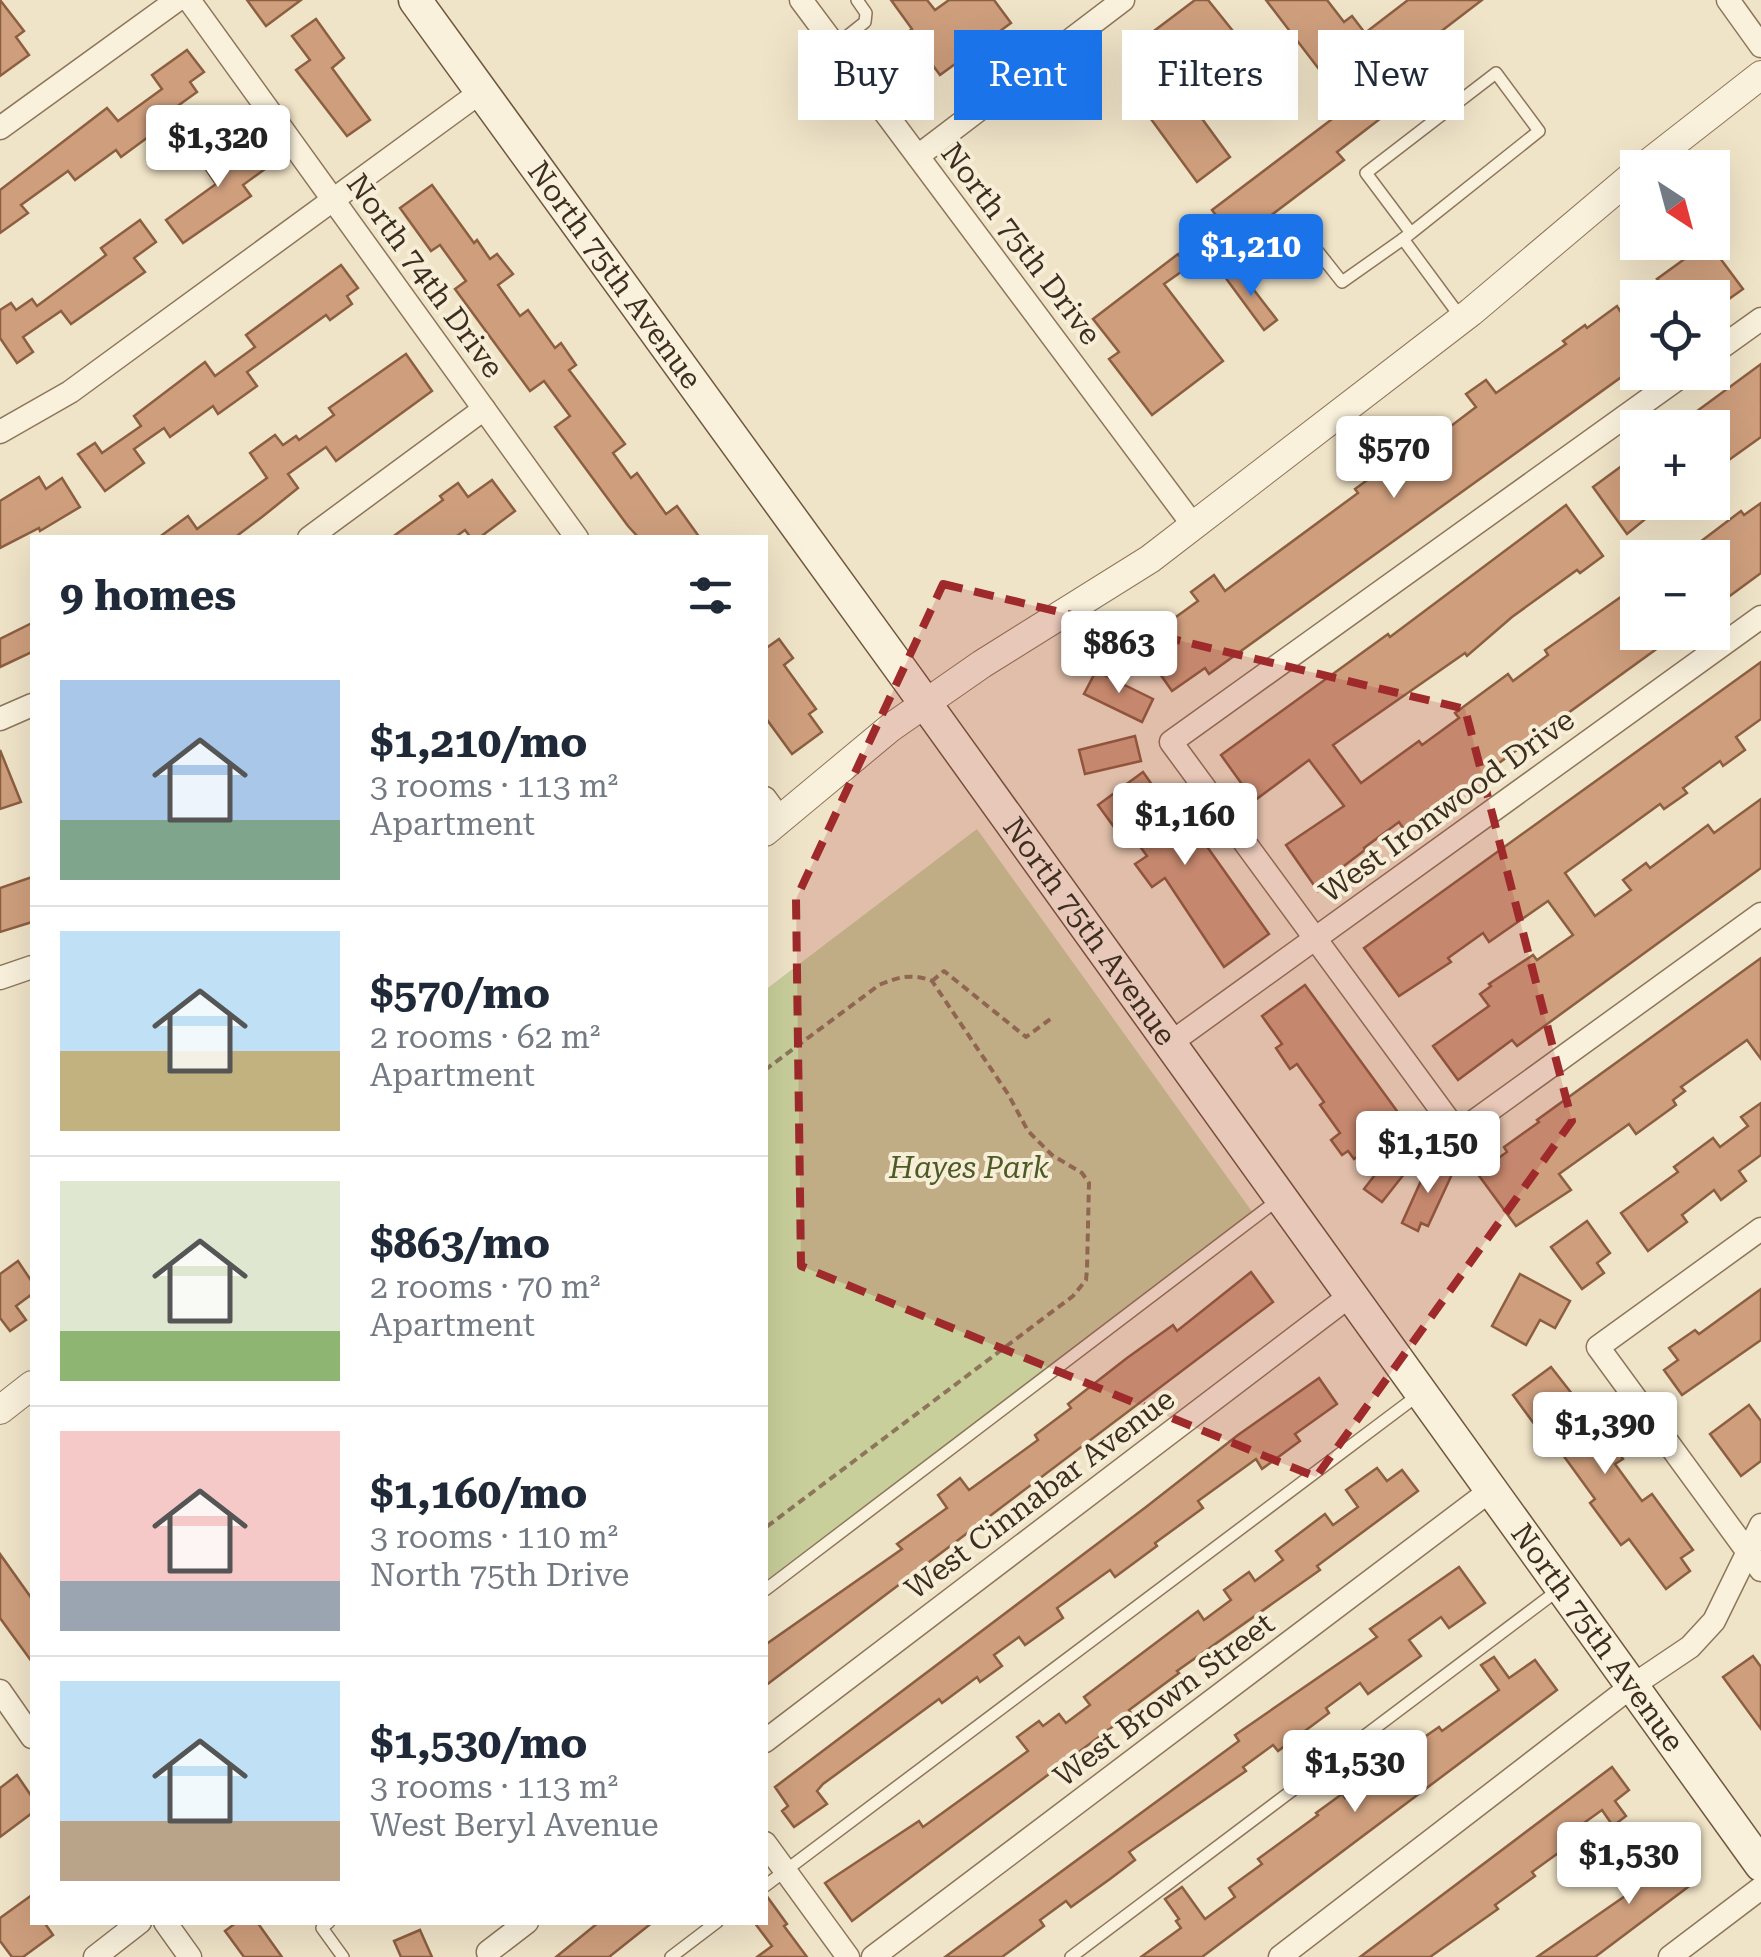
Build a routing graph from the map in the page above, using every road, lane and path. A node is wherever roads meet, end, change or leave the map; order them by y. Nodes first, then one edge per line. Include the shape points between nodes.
1 (177, 0) edge
2 (189, 0) edge
3 (414, 0) edge
4 (801, 0) edge
5 (857, 0) edge
6 (1123, 0) edge
7 (1728, 0) edge
8 (823, 30) edge
9 (856, 30) edge
10 (1761, 46) edge
11 (1761, 75) edge
12 (482, 91) junction
13 (891, 120) edge
14 (0, 128) edge
15 (1664, 150) edge
16 (918, 156) junction
17 (1620, 186) edge
18 (334, 202) junction
19 (1300, 229) dead end
20 (1407, 236) junction
21 (1462, 319) junction
22 (1761, 319) edge
23 (1730, 341) edge
24 (1661, 390) edge
25 (484, 410) junction
26 (0, 432) edge
27 (1192, 525) junction
28 (313, 535) edge
29 (575, 535) edge
30 (1761, 617) edge
31 (925, 704) junction
32 (30, 706) edge
33 (0, 718) edge
34 (770, 816) edge
35 (1761, 914) edge
36 (1315, 938) junction
37 (30, 968) edge
38 (0, 978) edge
39 (932, 981) junction
40 (1052, 1017) dead end
41 (1169, 1044) junction
42 (768, 1068) edge
43 (1281, 1198) junction
44 (1761, 1229) edge
45 (1351, 1294) junction
46 (30, 1387) edge
47 (1422, 1392) junction
48 (0, 1410) edge
49 (1491, 1490) junction
50 (768, 1526) edge
51 (1761, 1526) edge
52 (1754, 1560) edge
53 (768, 1588) edge
54 (1561, 1588) junction
55 (1632, 1686) junction
56 (0, 1692) edge
57 (9, 1724) edge
58 (768, 1739) edge
59 (768, 1847) edge
60 (1761, 1866) edge
61 (786, 1871) junction
62 (768, 1884) edge
63 (1761, 1888) edge
64 (136, 1925) edge
65 (168, 1925) edge
66 (326, 1925) edge
67 (523, 1925) edge
68 (713, 1925) edge
69 (488, 1952) dead end
70 (94, 1957) edge
71 (190, 1957) edge
72 (344, 1957) edge
73 (671, 1957) edge
74 (848, 1957) edge
75 (873, 1957) edge
76 (1071, 1957) edge
77 (1280, 1957) edge
78 (1670, 1957) edge

1 - 14 street
2 - 18 street, North 74th Drive
3 - 12 main road, North 75th Avenue
4 - 8 street, North 75th Drive
5 - 9 lane via 866,22
6 - 16 street
7 - 10 street
11 - 15 street
12 - 18 street
12 - 31 main road, North 75th Avenue
13 - 16 street, North 75th Drive
16 - 27 street, North 75th Drive
17 - 21 street
18 - 25 street, North 74th Drive
18 - 26 street via 70,392
19 - 20 lane via 1342,282
20 - 20 lane via 1540,131 1496,73 1366,173
20 - 21 lane
21 - 27 street
22 - 23 street
24 - 36 street via 1171,742
25 - 28 street
25 - 29 street, North 74th Drive
27 - 31 street
30 - 36 street, West Ironwood Drive
31 - 34 street
31 - 41 main road, North 75th Avenue
32 - 33 street
35 - 36 street via 1458,1133
36 - 41 street, West Ironwood Drive
37 - 38 street
39 - 40 path via 944,971 1026,1037
39 - 42 path via 900,976 879,985
39 - 50 path via 1037,1143 1088,1183 1086,1280 1074,1296
41 - 43 main road, North 75th Avenue
43 - 45 main road, North 75th Avenue
43 - 53 lane
44 - 52 street via 1598,1347
45 - 47 main road, North 75th Avenue
45 - 58 street, West Cinnabar Avenue
46 - 48 street
47 - 49 main road, North 75th Avenue
47 - 61 lane
49 - 54 main road, North 75th Avenue
49 - 75 street, West Brown Street
51 - 52 street
52 - 55 street via 1690,1647
54 - 55 main road, North 75th Avenue
54 - 76 lane
55 - 60 main road, North 75th Avenue
55 - 77 street
56 - 57 street
59 - 61 street
61 - 62 lane
61 - 74 street
63 - 78 street
64 - 70 street
65 - 71 street
66 - 72 lane
67 - 69 street
68 - 73 lane

